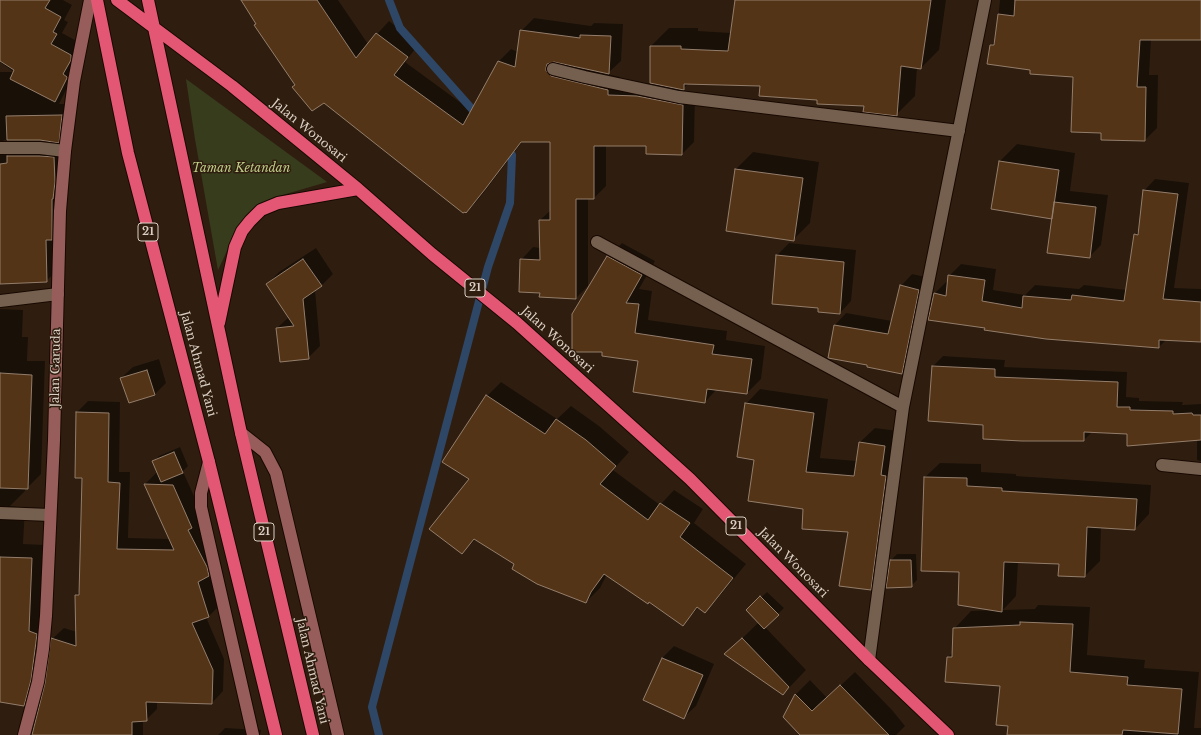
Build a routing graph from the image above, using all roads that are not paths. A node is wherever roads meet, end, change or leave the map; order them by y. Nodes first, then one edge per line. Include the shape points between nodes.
1 (90, 0) edge
2 (96, 0) edge
3 (117, 0) edge
4 (148, 0) edge
5 (985, 0) edge
6 (154, 27) junction
7 (553, 68) dead end
8 (959, 131) junction
9 (0, 148) edge
10 (64, 151) junction
11 (358, 188) junction
12 (597, 242) dead end
13 (58, 294) junction
14 (0, 301) edge
15 (218, 328) junction
16 (903, 407) junction
17 (241, 433) junction
18 (209, 462) junction
19 (1162, 465) dead end
20 (1201, 469) edge
21 (0, 513) edge
22 (50, 516) junction
23 (869, 660) junction
24 (24, 735) edge
25 (254, 735) edge
26 (276, 735) edge
27 (313, 735) edge
28 (338, 735) edge
29 (948, 735) edge

1 - 10 street, Jalan Garuda via 74,81
2 - 18 highway, Jalan Ahmad Yani / 21 via 128,152
3 - 6 highway, Jalan Wonosari / 21
4 - 6 highway, Jalan Ahmad Yani
5 - 8 street
6 - 11 highway, Jalan Wonosari / 21 via 232,86
6 - 15 highway, Jalan Ahmad Yani / 21
7 - 8 street via 679,97
8 - 16 street
9 - 10 street
10 - 13 street, Jalan Garuda
11 - 15 highway, 21 via 278,202 261,210 242,231 235,247
11 - 23 highway, Jalan Wonosari / 21 via 432,254 517,323 690,479
12 - 16 street
13 - 14 street
13 - 22 street, Jalan Garuda
15 - 17 highway, Jalan Ahmad Yani / 21
16 - 23 street
17 - 27 highway, Jalan Ahmad Yani / 21
17 - 28 street via 265,452 276,473
18 - 25 street via 201,493 201,507
18 - 26 highway, Jalan Ahmad Yani / 21
19 - 20 street
21 - 22 street
22 - 24 street, Jalan Garuda via 43,649 38,682
23 - 29 highway, Jalan Wonosari / 21

